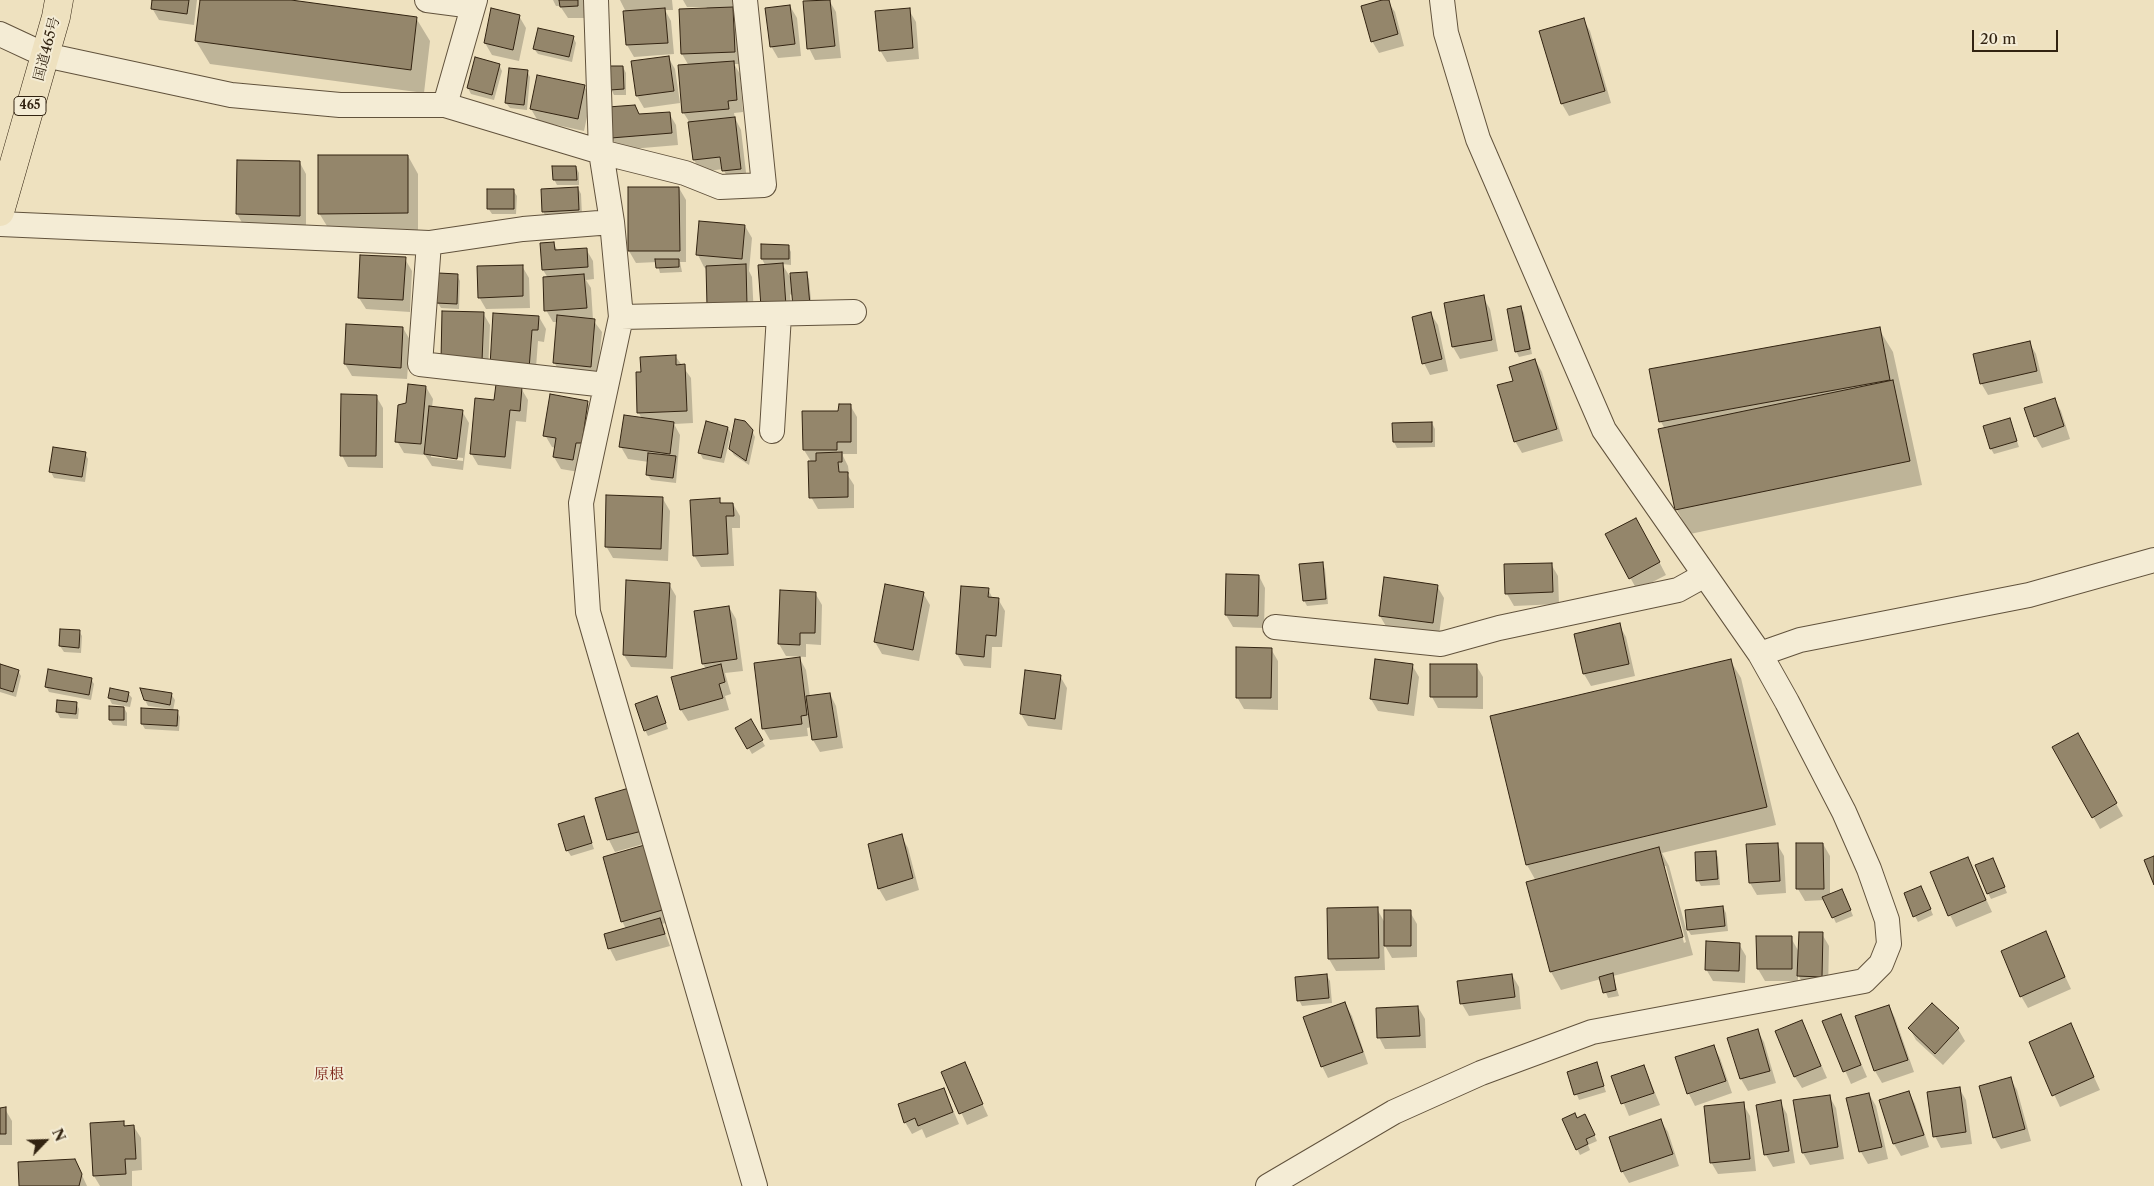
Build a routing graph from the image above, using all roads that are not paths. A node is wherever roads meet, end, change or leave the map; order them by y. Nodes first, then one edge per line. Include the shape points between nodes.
1 (58, 0) edge
2 (427, 0) edge
3 (596, 0) edge
4 (745, 0) edge
5 (1442, 0) edge
6 (474, 3) edge
7 (0, 34) edge
8 (45, 55) junction
9 (446, 105) junction
10 (601, 152) junction
11 (0, 212) edge
12 (612, 222) junction
13 (0, 224) edge
14 (428, 243) junction
15 (854, 312) dead end
16 (779, 315) junction
17 (621, 317) junction
18 (606, 385) junction
19 (772, 431) dead end
20 (2154, 560) edge
21 (1705, 575) junction
22 (1275, 628) dead end
23 (1760, 654) junction
24 (755, 1186) edge
25 (1268, 1186) edge

1 - 8 highway, 国道465号 / 465
2 - 6 street
3 - 10 street
4 - 10 street via 764,185 720,187 685,173
5 - 21 street via 1446,33 1478,139 1604,430
6 - 9 street
7 - 8 street
8 - 9 street via 231,95 340,104
8 - 11 highway, 国道465号 / 465
9 - 10 street
10 - 12 street
12 - 14 street via 522,229
12 - 17 street
13 - 14 street
14 - 18 street via 420,364
15 - 16 street
16 - 17 street
16 - 19 street
17 - 18 street
18 - 24 street via 581,503 588,612
20 - 23 street via 2029,595 1800,640
21 - 22 street via 1678,590 1499,628 1441,644
21 - 23 street
23 - 25 street via 1844,812 1869,869 1887,920 1889,944 1881,964 1864,981 1592,1032 1481,1073 1394,1112

